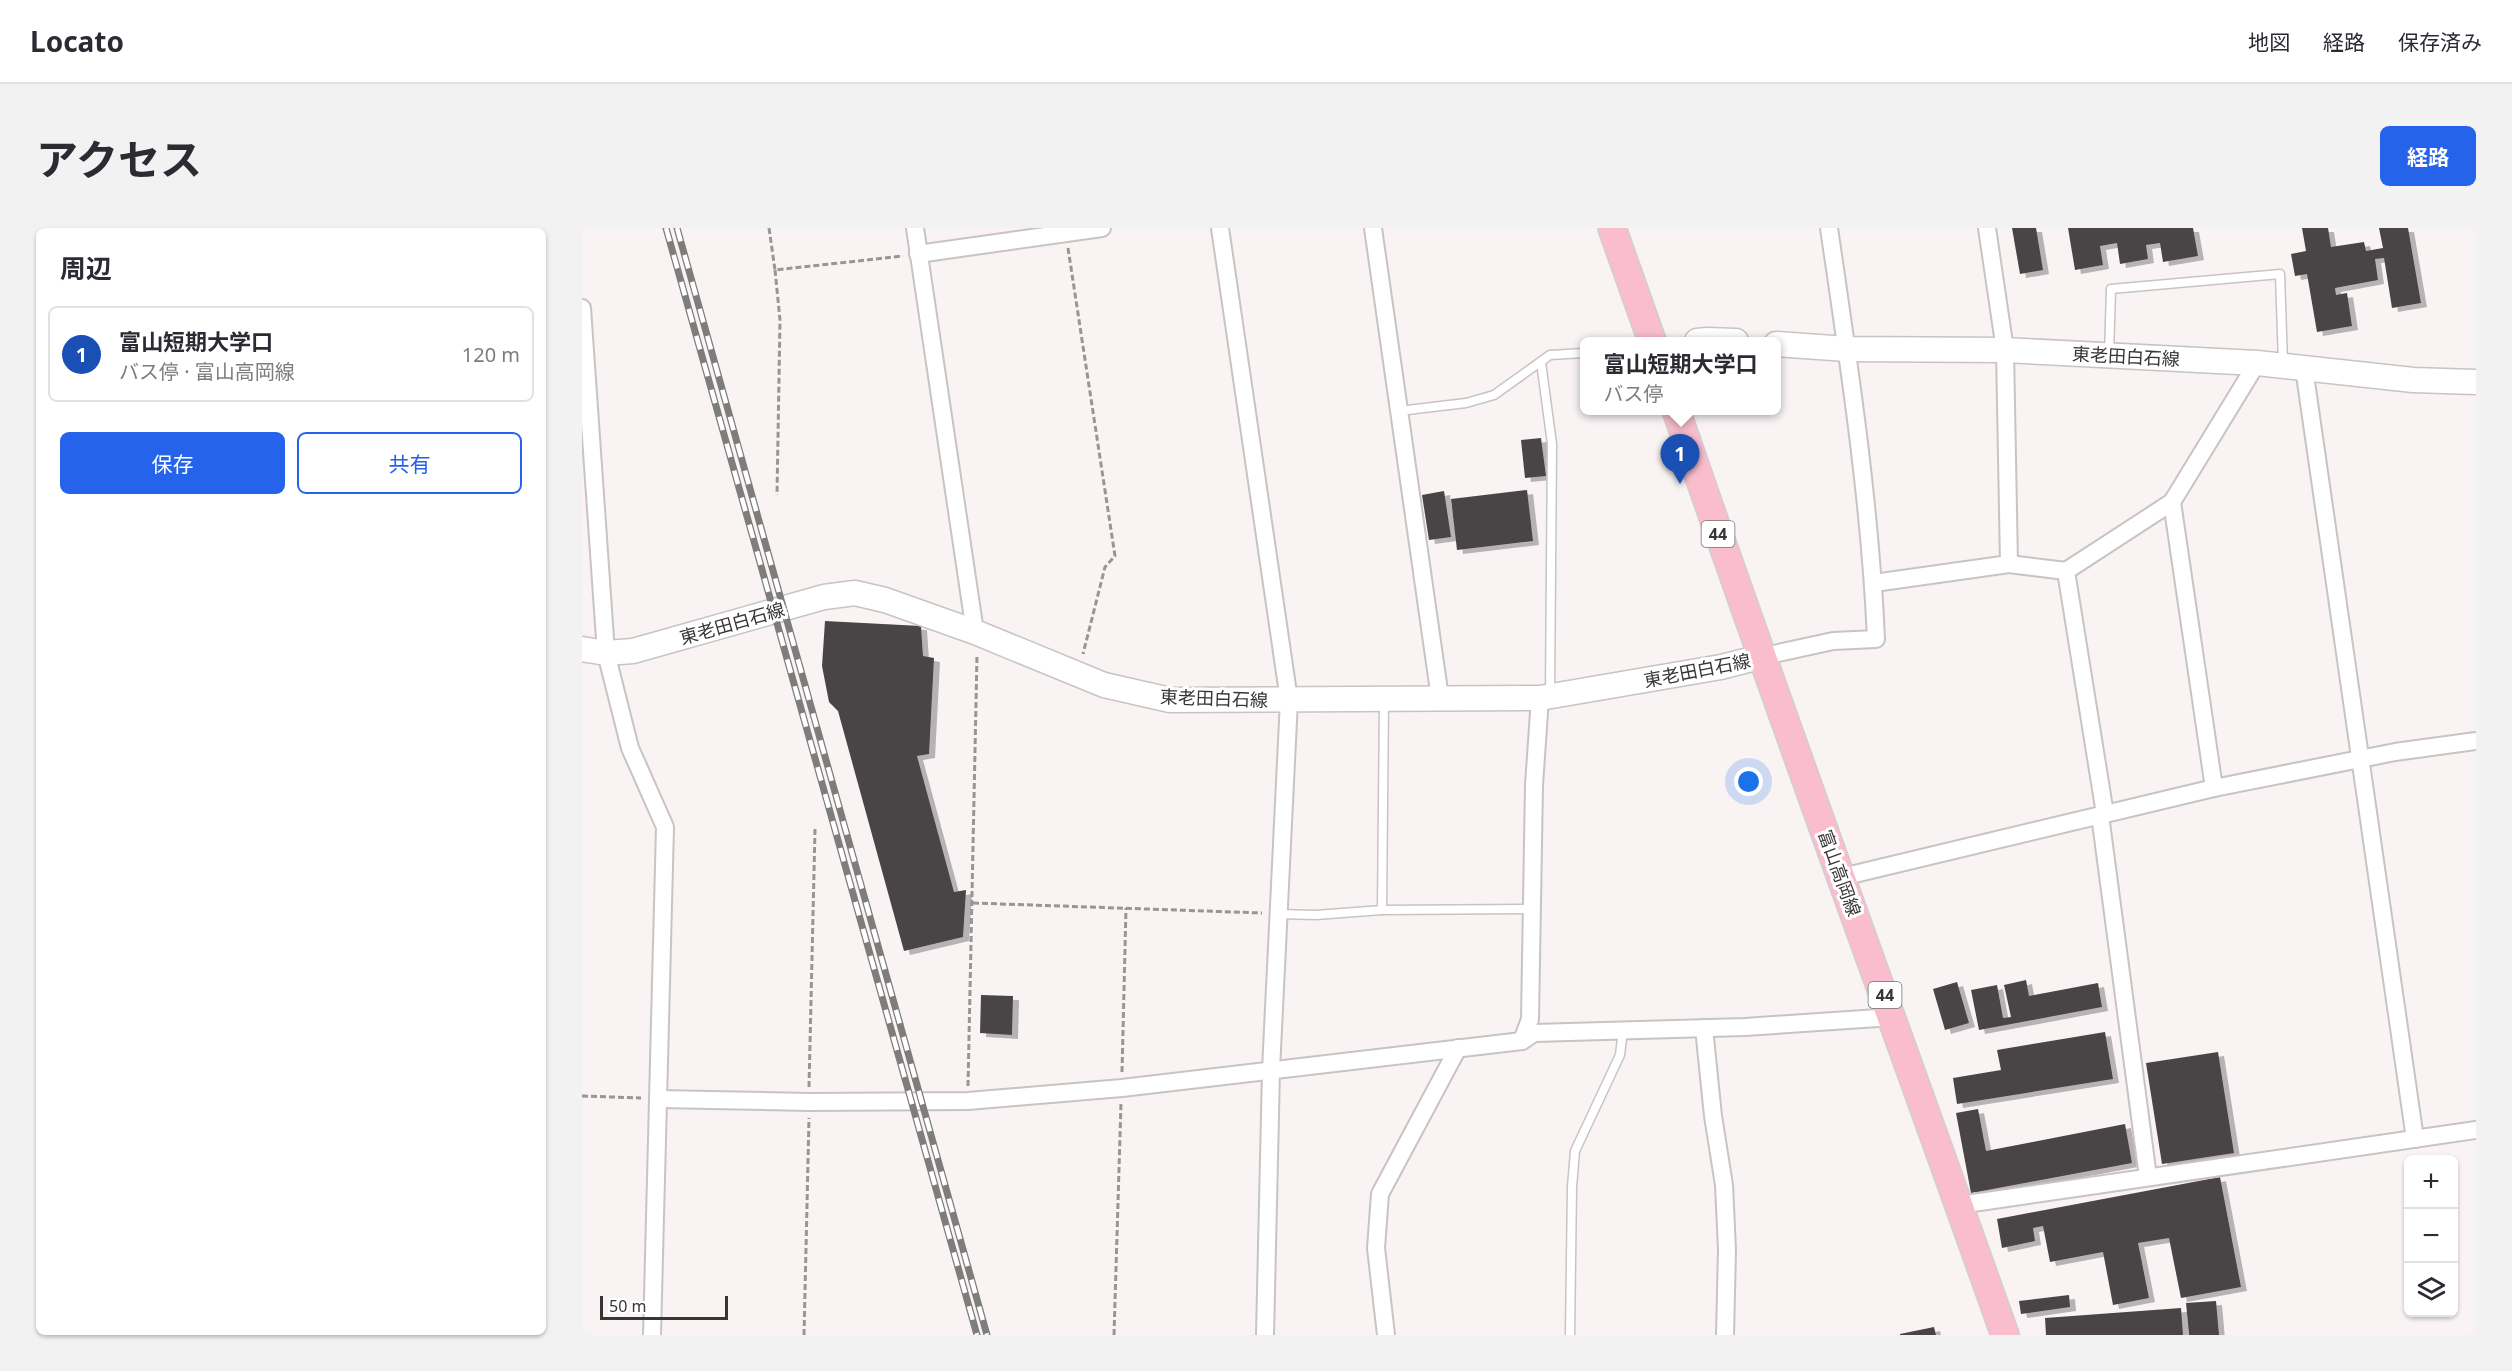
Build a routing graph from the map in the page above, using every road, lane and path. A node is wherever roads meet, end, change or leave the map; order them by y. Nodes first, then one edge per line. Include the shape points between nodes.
1 (769, 228) edge
2 (915, 228) edge
3 (1102, 228) edge
4 (1220, 228) edge
5 (1373, 228) edge
6 (1612, 228) edge
7 (1829, 228) edge
8 (1987, 228) edge
9 (1066, 233) junction
10 (918, 254) junction
11 (775, 270) junction
12 (582, 308) edge
13 (1650, 337) edge
14 (1781, 344) edge
15 (1846, 349) junction
16 (2005, 350) junction
17 (1580, 353) edge
18 (2109, 355) junction
19 (1541, 362) junction
20 (2257, 363) junction
21 (2293, 367) junction
22 (2476, 382) edge
23 (1399, 411) junction
24 (1677, 415) edge
25 (777, 495) dead end
26 (2172, 502) junction
27 (2009, 564) junction
28 (2066, 571) junction
29 (1874, 583) junction
30 (975, 632) junction
31 (582, 649) edge
32 (606, 653) junction
33 (1760, 657) junction
34 (1078, 674) junction
35 (1545, 697) junction
36 (1440, 698) junction
37 (1384, 699) junction
38 (1288, 700) junction
39 (2476, 741) edge
40 (2360, 759) junction
41 (2214, 788) junction
42 (2102, 814) junction
43 (815, 829) dead end
44 (1842, 877) junction
45 (973, 903) junction
46 (1126, 908) junction
47 (1532, 909) junction
48 (1382, 910) junction
49 (1278, 914) junction
50 (1893, 1017) junction
51 (1704, 1028) junction
52 (1623, 1030) junction
53 (1522, 1041) junction
54 (1458, 1048) junction
55 (1271, 1070) junction
56 (1122, 1088) junction
57 (582, 1096) edge
58 (658, 1099) junction
59 (968, 1101) junction
60 (809, 1102) junction
61 (2476, 1130) edge
62 (2415, 1139) junction
63 (2148, 1177) junction
64 (1959, 1205) junction
65 (652, 1335) edge
66 (804, 1335) edge
67 (1114, 1335) edge
68 (1265, 1335) edge
69 (1386, 1335) edge
70 (1570, 1335) edge
71 (1725, 1335) edge
72 (2005, 1335) edge

1 - 11 path
2 - 10 street
3 - 9 street
4 - 38 street
5 - 23 street
6 - 13 main road
7 - 15 street
8 - 16 street
9 - 10 street
9 - 34 path via 1114,556 1105,567
10 - 11 path
10 - 30 street
11 - 25 path via 780,320
12 - 32 street
14 - 15 main road, 東老田白石線
15 - 16 main road, 東老田白石線
15 - 29 street
16 - 18 main road, 東老田白石線
16 - 27 street
17 - 19 lane via 1550,355
18 - 20 main road, 東老田白石線
18 - 21 lane via 2111,289 2280,274
19 - 23 lane via 1494,395 1466,403
19 - 35 lane via 1552,444
20 - 21 main road, 東老田白石線
20 - 26 street
21 - 22 main road, 東老田白石線 via 2413,380
21 - 40 street
23 - 36 street
24 - 33 main road, 富山高岡線 / 44
26 - 28 street
26 - 41 street
27 - 28 street
27 - 29 street
28 - 42 street
29 - 33 street via 1876,639 1833,641
30 - 32 main road, 東老田白石線 via 885,600 855,594 825,597 633,651
30 - 34 main road, 東老田白石線
30 - 45 path via 979,669
31 - 32 main road, 東老田白石線
32 - 58 street via 630,748 665,827
33 - 35 main road, 東老田白石線
33 - 44 main road, 富山高岡線 / 44
34 - 38 main road, 東老田白石線 via 1104,685 1170,700
35 - 36 main road, 東老田白石線
35 - 47 street via 1534,785
36 - 37 main road, 東老田白石線
37 - 38 main road, 東老田白石線
37 - 48 lane
38 - 49 street
39 - 40 street
40 - 41 street
40 - 62 street
41 - 42 street
42 - 44 street
42 - 63 street
43 - 60 path
44 - 50 main road, 富山高岡線 / 44
45 - 46 path
45 - 59 path
46 - 49 path
46 - 56 path
47 - 48 lane
47 - 53 street via 1530,1019
48 - 49 lane
49 - 55 street
50 - 51 street
50 - 64 main road, 富山高岡線 / 44
51 - 52 street
51 - 71 street via 1724,1185
52 - 53 street via 1534,1033
52 - 70 lane via 1620,1055 1575,1151
53 - 54 street
54 - 55 street
54 - 69 street via 1380,1194 1376,1248
55 - 56 street
55 - 68 street
56 - 59 street
56 - 67 path
57 - 58 path
58 - 60 street
58 - 65 street
59 - 60 street
60 - 66 path
61 - 62 street
62 - 63 street
63 - 64 street
64 - 72 main road, 富山高岡線 / 44

